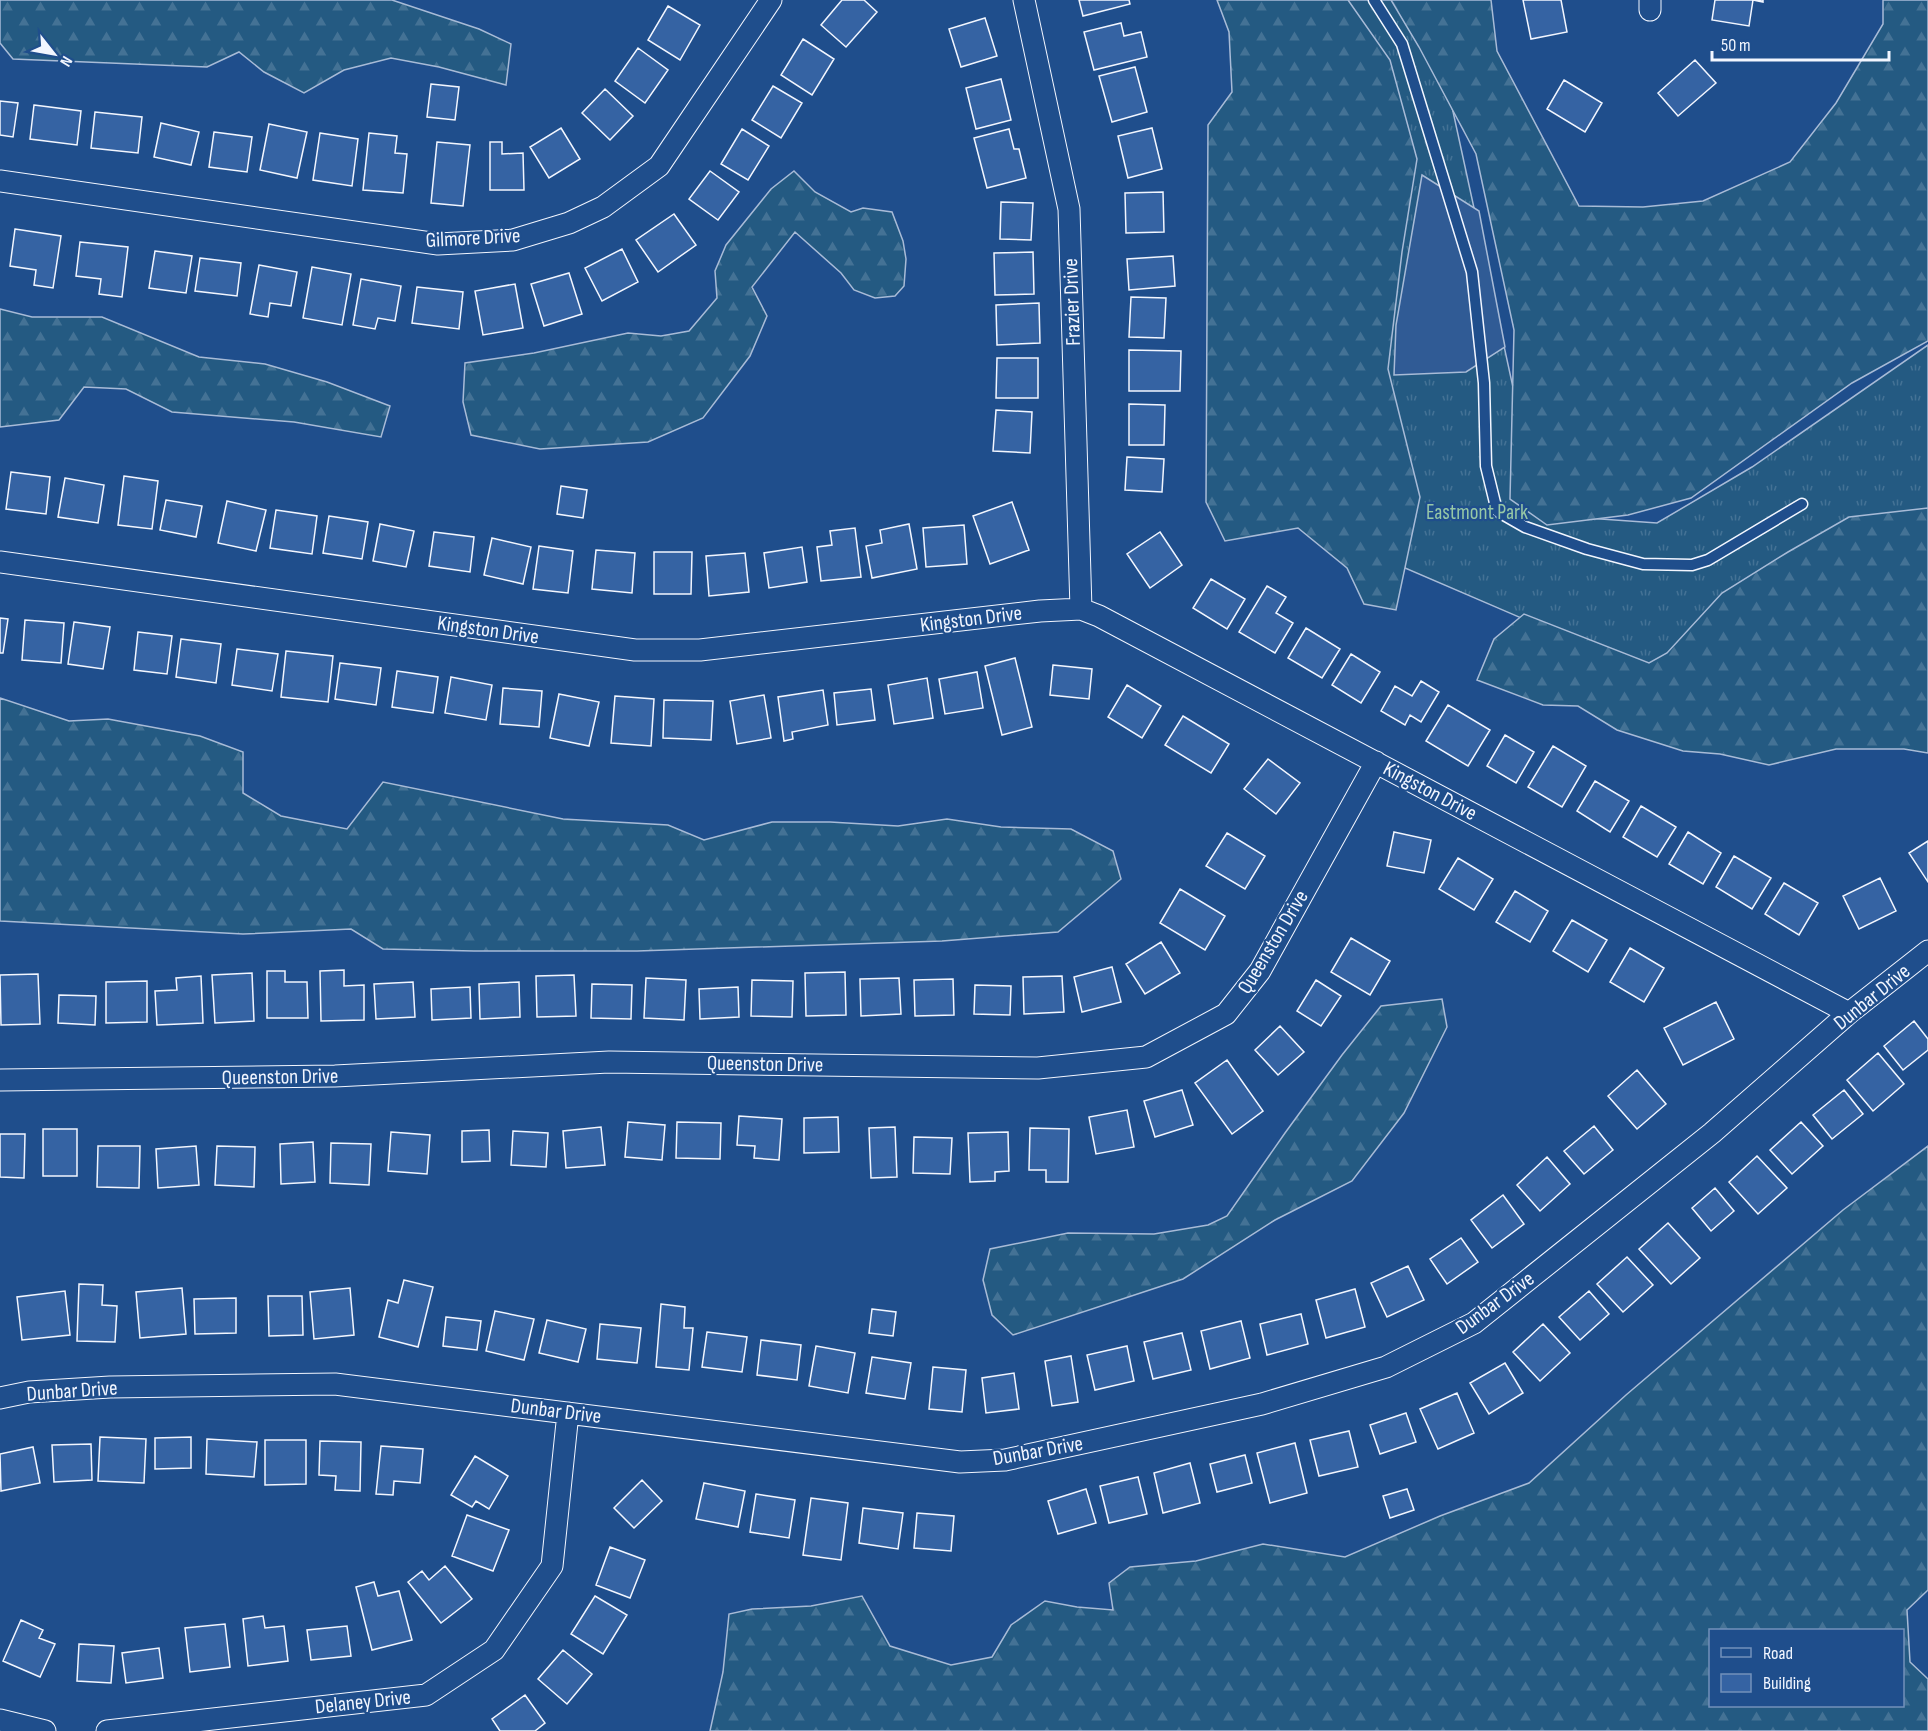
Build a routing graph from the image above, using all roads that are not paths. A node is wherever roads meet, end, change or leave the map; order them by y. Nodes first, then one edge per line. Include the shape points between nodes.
1 (771, 0) edge
2 (1024, 0) edge
3 (1374, 0) edge
4 (0, 181) edge
5 (1802, 504) dead end
6 (0, 562) edge
7 (1082, 609) junction
8 (1376, 762) junction
9 (1928, 951) edge
10 (1849, 1014) junction
11 (0, 1080) edge
12 (0, 1398) edge
13 (568, 1413) junction
14 (0, 1720) edge
15 (45, 1731) edge
16 (107, 1731) edge

1 - 4 street, Gilmore Drive via 659,166 603,207 569,223 513,240 438,244
2 - 7 street, Frazier Drive via 1069,209
3 - 5 lane via 1402,44 1472,272 1484,383 1486,466 1497,511 1525,527 1587,549 1643,564 1692,565 1708,560
6 - 7 street, Kingston Drive via 604,646 667,651 1040,610
7 - 8 street, Kingston Drive
8 - 10 street, Kingston Drive
8 - 11 street, Queenston Drive via 1260,971 1226,1014 1146,1057 1038,1068 609,1062 335,1076
9 - 10 street, Dunbar Drive
10 - 13 street, Dunbar Drive via 1712,1132 1474,1323 1386,1367 1262,1404 1005,1460 960,1461
12 - 13 street, Dunbar Drive via 29,1392 110,1387 335,1384
13 - 16 street, Delaney Drive via 552,1566 494,1650 426,1695
14 - 15 street

